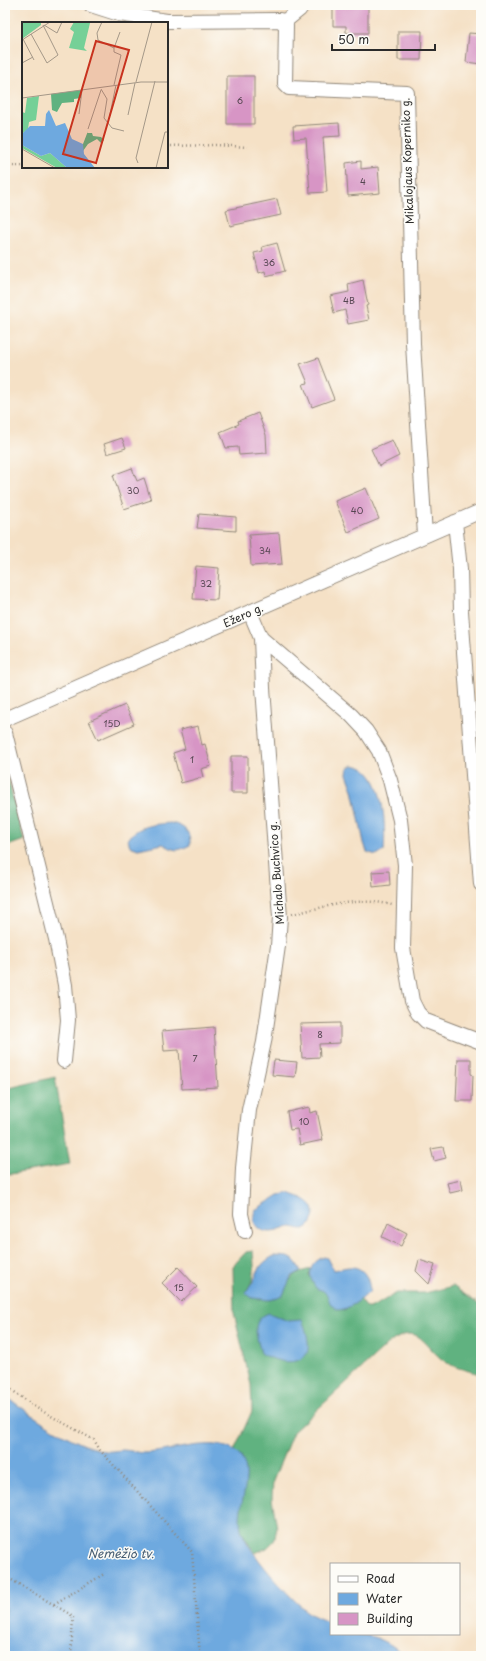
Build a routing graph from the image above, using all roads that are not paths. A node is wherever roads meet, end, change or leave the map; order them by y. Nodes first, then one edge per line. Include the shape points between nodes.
1 (91, 5) edge
2 (300, 5) edge
3 (284, 22) junction
4 (481, 511) edge
5 (455, 522) junction
6 (425, 535) junction
7 (250, 612) junction
8 (261, 638) junction
9 (5, 720) edge
10 (5, 732) edge
11 (481, 884) edge
12 (481, 1042) edge
13 (64, 1061) dead end
14 (244, 1230) dead end

1 - 3 street via 119,14 167,21
2 - 3 street via 300,9
3 - 6 street, Mikalojaus Koperniko g. via 285,84 289,88 407,93 413,344
4 - 5 street, Ežero g.
5 - 6 street, Ežero g.
5 - 11 street
6 - 7 street, Ežero g.
7 - 8 street, Michalo Buchvico g.
7 - 9 street, Ežero g.
8 - 12 street via 352,715 379,751 390,780 400,820 405,865 403,948 412,1001 426,1021
8 - 14 street, Michalo Buchvico g. via 280,917 278,946 250,1110 243,1168 241,1214
10 - 13 street via 65,985 68,1020

